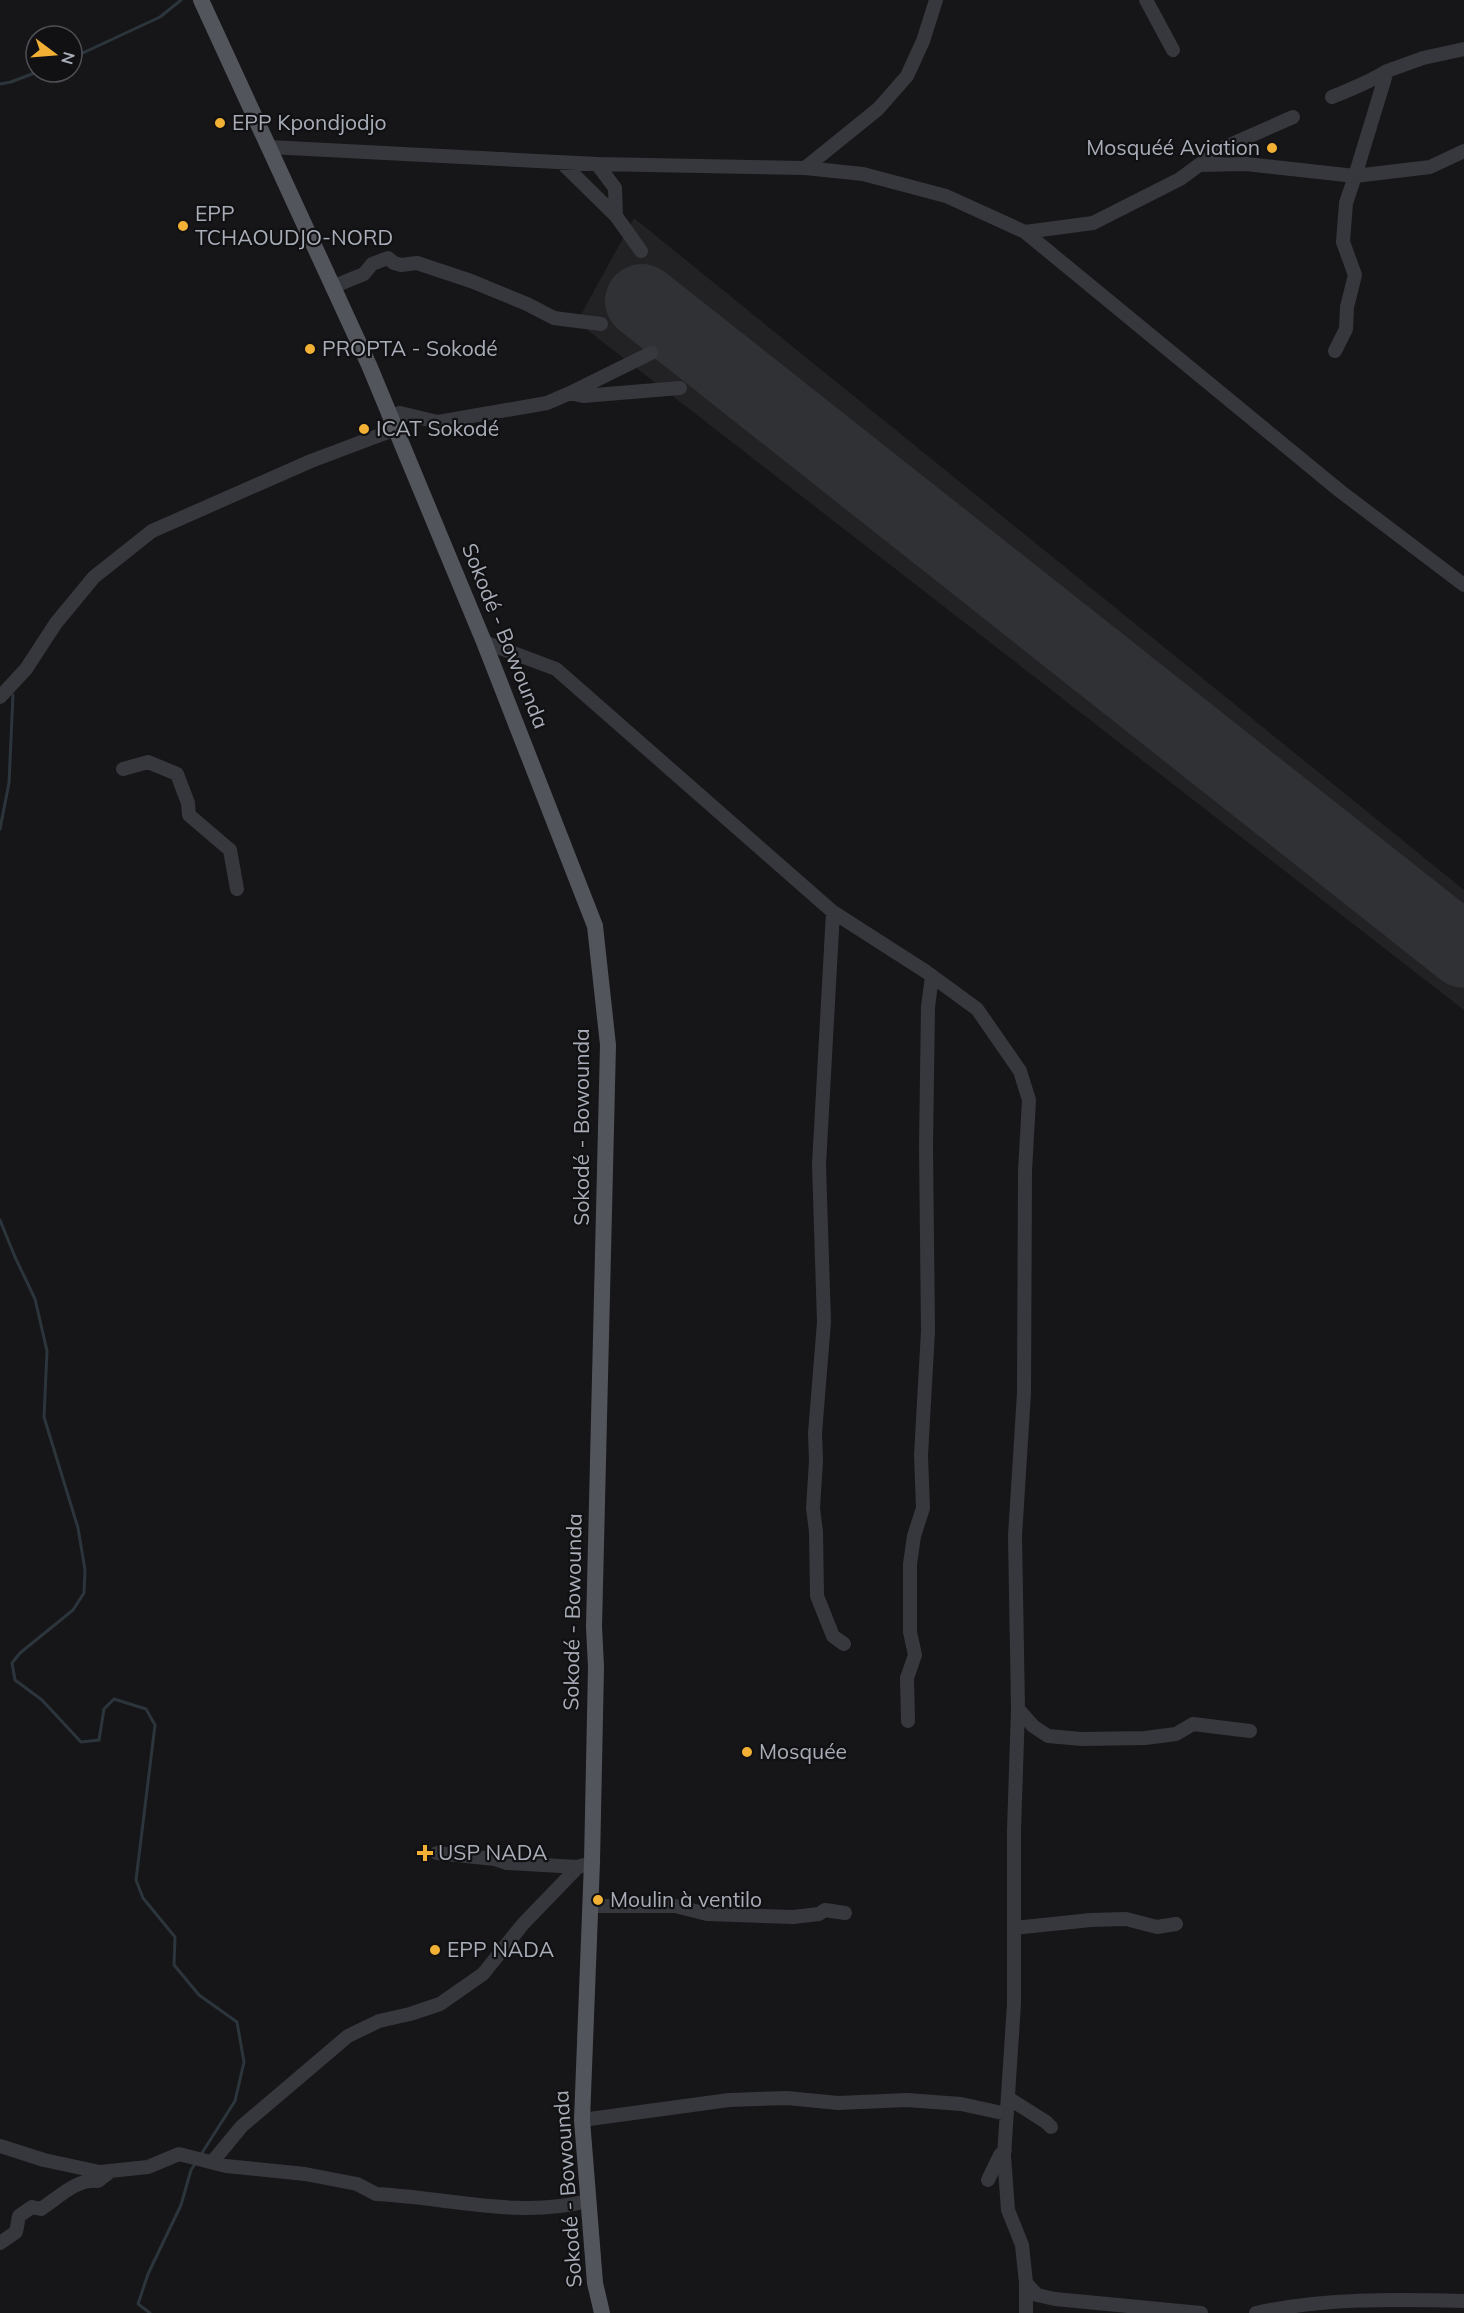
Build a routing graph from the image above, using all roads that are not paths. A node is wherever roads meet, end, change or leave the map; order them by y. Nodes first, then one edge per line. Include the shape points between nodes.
1 (201, 0) edge
2 (936, 0) edge
3 (1146, 0) edge
4 (1464, 49) edge
5 (1173, 51) dead end
6 (1387, 71) junction
7 (1332, 97) dead end
8 (1293, 117) dead end
9 (269, 147) junction
10 (1464, 151) edge
11 (562, 163) junction
12 (597, 164) junction
13 (1199, 165) junction
14 (806, 168) junction
15 (1355, 176) junction
16 (616, 216) junction
17 (1025, 232) junction
18 (640, 252) dead end
19 (332, 287) junction
20 (601, 324) dead end
21 (1335, 351) dead end
22 (651, 353) dead end
23 (680, 388) dead end
24 (570, 393) junction
25 (393, 422) junction
26 (1464, 585) edge
27 (484, 642) junction
28 (4, 693) edge
29 (123, 769) dead end
30 (237, 888) dead end
31 (833, 912) junction
32 (932, 976) junction
33 (844, 1644) dead end
34 (1018, 1709) junction
35 (908, 1721) dead end
36 (1250, 1731) dead end
37 (437, 1853) dead end
38 (585, 1864) junction
39 (590, 1906) junction
40 (845, 1913) dead end
41 (1176, 1924) dead end
42 (1014, 1928) junction
43 (1008, 2098) junction
44 (990, 2114) dead end
45 (582, 2120) junction
46 (1007, 2120) junction
47 (1050, 2127) dead end
48 (0, 2146) edge
49 (1005, 2150) junction
50 (213, 2161) junction
51 (111, 2171) junction
52 (988, 2180) dead end
53 (587, 2201) junction
54 (0, 2243) edge
55 (1024, 2274) junction
56 (1464, 2301) edge
57 (602, 2313) edge
58 (1026, 2313) edge
59 (1201, 2313) edge
60 (1256, 2313) edge

1 - 9 main road, Sokodé - Bowounda
2 - 14 street via 908,76 878,110
3 - 5 street
4 - 6 street
6 - 7 street via 1369,83
6 - 15 street
8 - 13 street via 1223,147
9 - 11 street
9 - 19 main road, Sokodé - Bowounda
10 - 15 street via 1430,167
11 - 12 street
11 - 16 street
12 - 14 street
12 - 16 street via 615,188
13 - 15 street via 1246,164
13 - 17 street via 1180,179 1093,223
14 - 17 street via 863,174 946,196
15 - 21 street via 1346,203 1343,242 1355,276 1346,329
16 - 18 street
17 - 26 street via 1340,491
19 - 20 street via 364,274 372,264 388,258 393,263 417,263 471,281 554,318
19 - 25 main road, Sokodé - Bowounda
22 - 24 street
23 - 24 street via 583,396
24 - 25 street via 547,403 438,422 400,412
25 - 27 main road, Sokodé - Bowounda
25 - 28 street via 152,531 94,577
27 - 31 street via 556,669
27 - 38 main road, Sokodé - Bowounda via 595,926 608,1045 596,1666
29 - 30 street via 148,762 177,774 189,815 230,850
31 - 32 street
31 - 33 street via 819,1165 824,1322 813,1508 817,1596 832,1636
32 - 34 street via 978,1009 1020,1071 1029,1100 1024,1393 1015,1536
32 - 35 street via 926,1146 928,1331 922,1508 910,1564 910,1632 915,1655 907,1678
34 - 36 street via 1048,1736 1145,1738 1176,1734 1193,1724
34 - 42 street
37 - 38 street via 507,1863
38 - 39 main road, Sokodé - Bowounda
38 - 50 street via 524,1924 483,1974 440,2004 379,2021 348,2036 242,2126
39 - 40 street via 675,1906 707,1914 793,1917 825,1910
39 - 45 main road, Sokodé - Bowounda
41 - 42 street via 1157,1927 1126,1919
42 - 43 street
43 - 46 street
43 - 47 street
44 - 46 street
45 - 46 street via 729,2100 787,2098 838,2103 907,2100 961,2104
45 - 53 main road, Sokodé - Bowounda
46 - 49 street
48 - 51 street via 44,2160
49 - 52 street
49 - 55 street via 1008,2210 1023,2245
50 - 51 street via 179,2154 148,2167
50 - 53 street via 357,2184 375,2194 506,2207 565,2207
51 - 54 street via 98,2181 81,2182 41,2209 32,2207 18,2216 16,2232
53 - 57 main road, Sokodé - Bowounda
55 - 58 street
55 - 59 street via 1037,2295 1055,2299
56 - 60 street via 1390,2300

